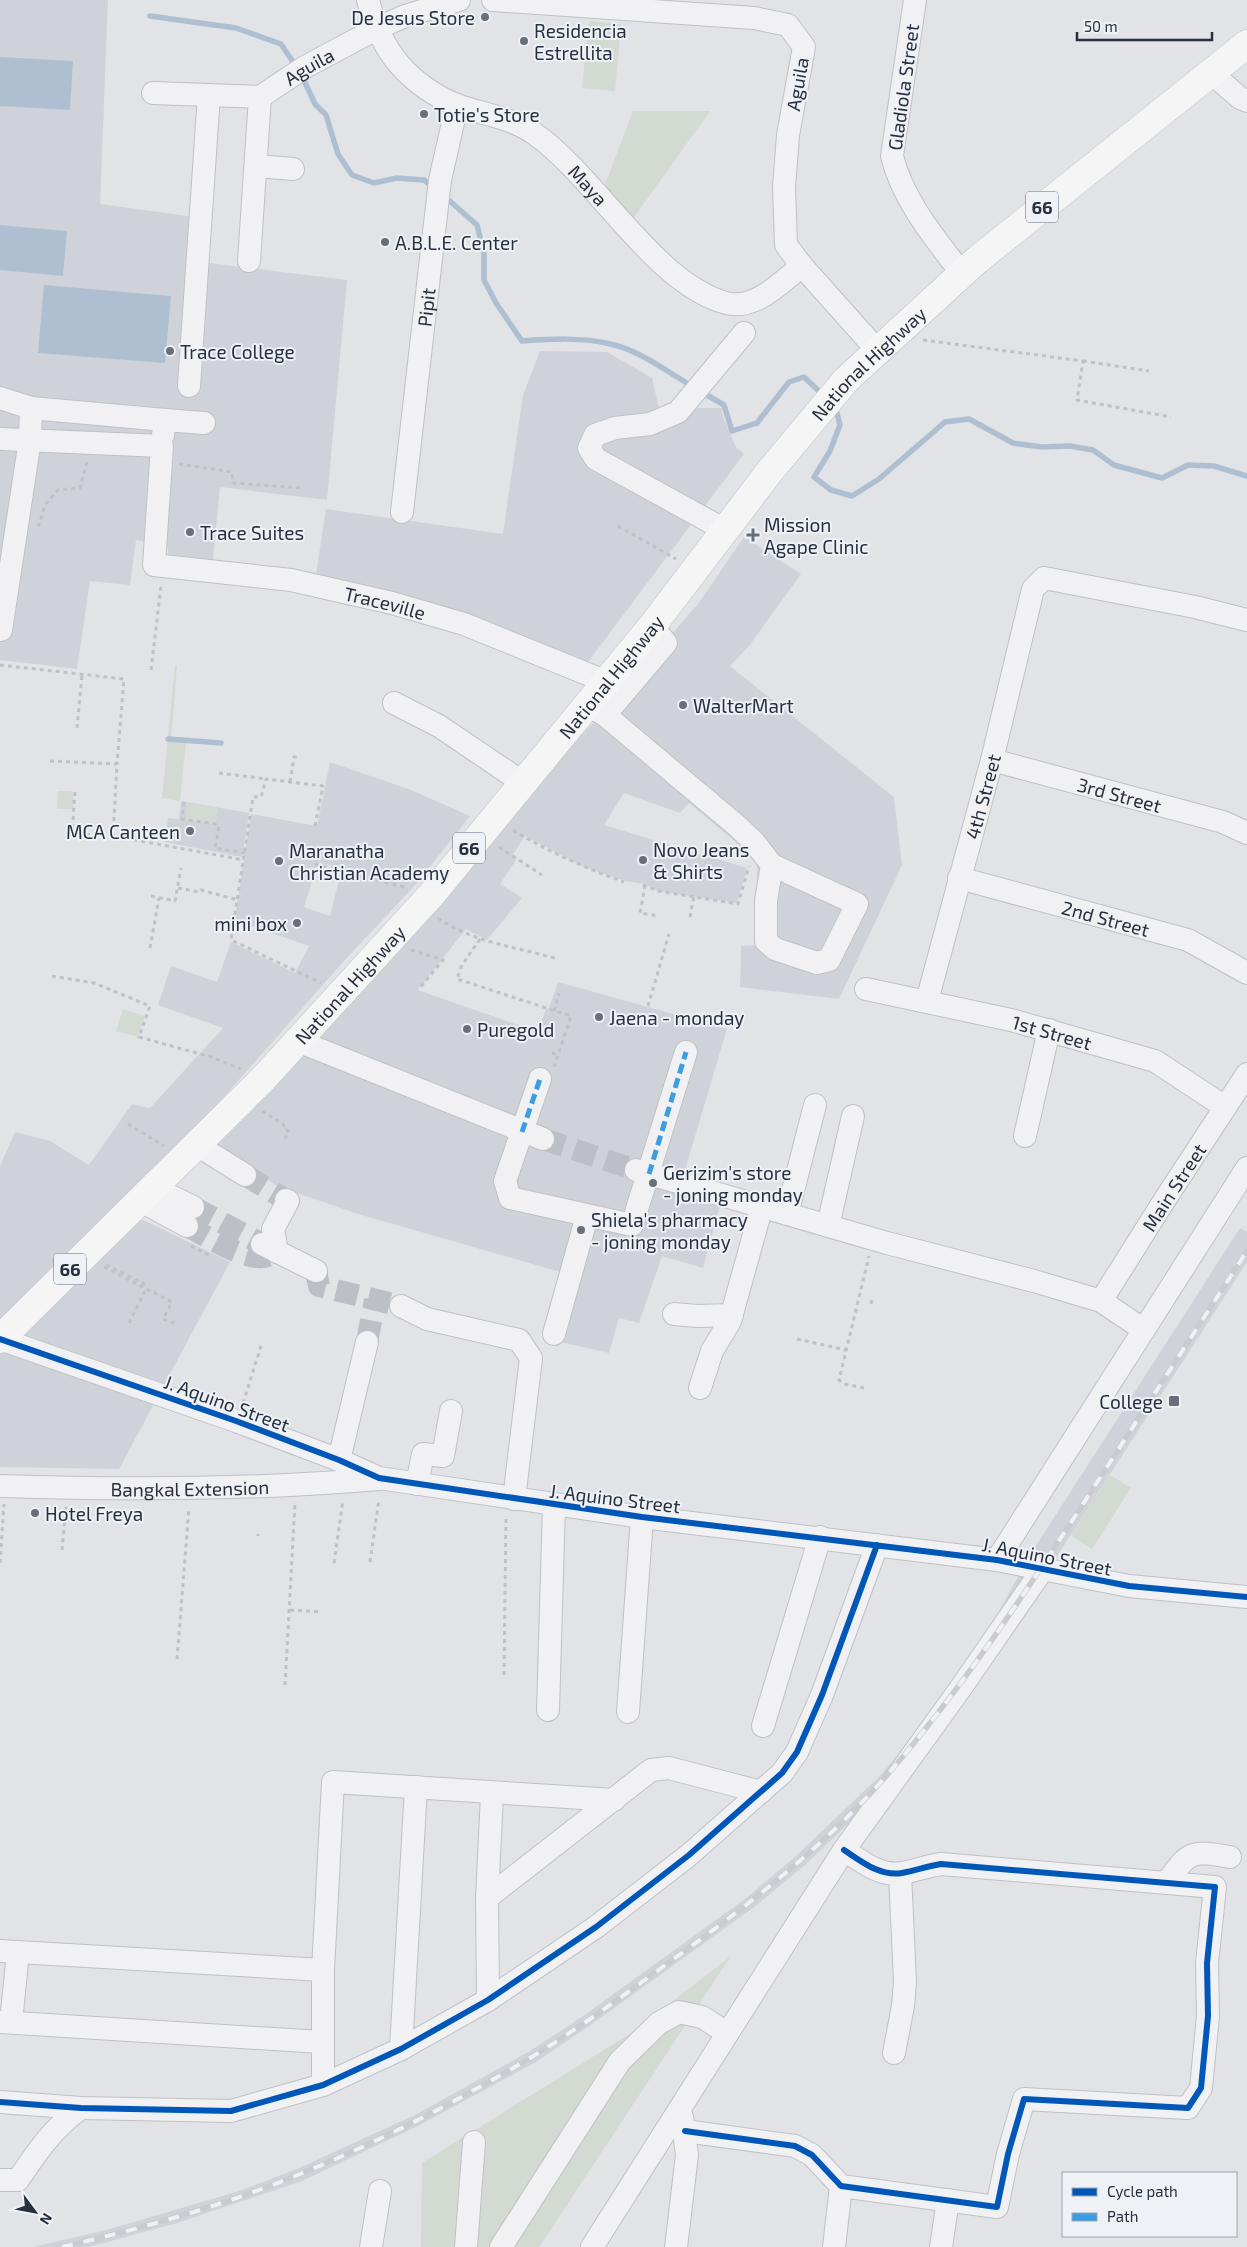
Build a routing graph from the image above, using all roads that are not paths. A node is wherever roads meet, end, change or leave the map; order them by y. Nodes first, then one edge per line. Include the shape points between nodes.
1 (368, 0) edge
2 (459, 0) edge
3 (493, 0) edge
4 (914, 0) edge
5 (376, 29) junction
6 (1247, 44) edge
7 (1210, 72) junction
8 (153, 93) dead end
9 (209, 95) junction
10 (260, 97) junction
11 (1247, 101) edge
12 (457, 105) junction
13 (257, 166) junction
14 (293, 169) dead end
15 (249, 261) dead end
16 (802, 266) junction
17 (962, 274) junction
18 (744, 333) dead end
19 (877, 350) junction
20 (189, 386) dead end
21 (0, 398) edge
22 (31, 408) junction
23 (165, 420) junction
24 (204, 423) dead end
25 (0, 438) edge
26 (30, 440) junction
27 (162, 446) junction
28 (402, 512) dead end
29 (725, 530) junction
30 (1247, 620) edge
31 (652, 626) junction
32 (0, 630) edge
33 (607, 682) junction
34 (394, 703) dead end
35 (596, 710) junction
36 (992, 760) junction
37 (522, 782) junction
38 (1247, 833) edge
39 (772, 865) junction
40 (959, 878) junction
41 (1247, 973) edge
42 (866, 989) dead end
43 (927, 1001) junction
44 (1050, 1030) junction
45 (298, 1041) junction
46 (686, 1052) dead end
47 (1247, 1074) edge
48 (540, 1079) road end
49 (815, 1105) dead end
50 (1225, 1107) junction
51 (852, 1116) dead end
52 (532, 1136) junction
53 (1025, 1136) dead end
54 (190, 1152) junction
55 (1247, 1168) edge
56 (642, 1172) junction
57 (245, 1175) tunnel mouth
58 (147, 1194) junction
59 (286, 1200) dead end
60 (762, 1206) junction
61 (788, 1214) junction
62 (587, 1216) junction
63 (190, 1217) tunnel mouth
64 (828, 1226) junction
65 (316, 1271) tunnel mouth
66 (1101, 1301) junction
67 (401, 1306) tunnel mouth
68 (674, 1314) dead end
69 (732, 1315) junction
70 (1144, 1330) junction
71 (554, 1334) dead end
72 (0, 1339) edge
73 (367, 1342) tunnel mouth
74 (700, 1388) dead end
75 (452, 1411) dead end
76 (339, 1460) junction
77 (381, 1479) junction
78 (417, 1484) junction
79 (3, 1486) edge
80 (510, 1498) junction
81 (554, 1505) junction
82 (642, 1518) junction
83 (820, 1537) junction
84 (877, 1545) junction
85 (997, 1560) junction
86 (1043, 1569) junction
87 (1247, 1597) edge
88 (548, 1710) dead end
89 (628, 1712) dead end
90 (763, 1726) dead end
91 (416, 1787) junction
92 (761, 1792) junction
93 (492, 1794) junction
94 (614, 1800) junction
95 (844, 1850) junction
96 (1230, 1857) dead end
97 (900, 1874) junction
98 (1166, 1883) junction
99 (487, 1898) junction
100 (9, 1952) edge
101 (323, 1970) junction
102 (488, 2000) junction
103 (6, 2022) edge
104 (727, 2033) junction
105 (322, 2042) junction
106 (401, 2049) junction
107 (894, 2054) dead end
108 (323, 2085) junction
109 (0, 2102) edge
110 (81, 2108) junction
111 (680, 2108) junction
112 (685, 2131) junction
113 (474, 2142) dead end
114 (0, 2180) edge
115 (841, 2186) junction
116 (380, 2191) dead end
117 (948, 2200) junction
118 (371, 2247) edge
119 (466, 2247) edge
120 (501, 2247) edge
121 (592, 2247) edge
122 (676, 2247) edge
123 (834, 2247) edge
124 (941, 2247) edge

1 - 5 street, Maya
2 - 5 street, Aguila via 405,16
3 - 16 street, Aguila via 754,18 788,25 804,46 788,135 784,187 786,244
4 - 17 street, Gladiola Street via 892,156 898,178 915,207
5 - 10 street, Aguila
5 - 12 street, Maya via 399,64 430,91
6 - 7 main road, National Highway / 66
7 - 11 street
7 - 17 main road, National Highway / 66
8 - 9 street
9 - 10 street
9 - 20 street
10 - 13 street
12 - 16 street, Maya via 508,119 535,134 590,185 655,256 692,287 710,297 729,304 745,303 762,297
12 - 28 street, Pipit via 439,191
13 - 14 street
13 - 15 street
16 - 19 street, Aguila
17 - 19 main road, National Highway / 66
18 - 29 street via 678,412 650,424 615,428 595,435 589,448 596,459
19 - 29 main road, National Highway / 66 via 808,424
21 - 22 street
22 - 23 street
22 - 26 street
23 - 24 street
23 - 27 street
25 - 26 street
26 - 27 street
26 - 32 street
27 - 33 street, Traceville via 158,572 291,580 392,603 464,624
29 - 31 main road, National Highway / 66
30 - 36 street, 4th Street via 1044,578 1032,589
31 - 33 main road, National Highway / 66
31 - 35 street via 666,643
33 - 35 main road, National Highway / 66
34 - 37 street via 439,726
35 - 37 main road, National Highway / 66
35 - 39 street via 736,825
36 - 38 street, 3rd Street via 1223,822
36 - 40 street, 4th Street
37 - 45 main road, National Highway / 66 via 432,894
39 - 39 street via 857,904 829,960 817,964 775,949 766,941 766,900
40 - 41 street, 2nd Street via 1188,940
40 - 43 street, 4th Street
42 - 43 street, 1st Street
43 - 44 street, 1st Street
44 - 50 street, 1st Street via 1155,1061
44 - 53 street
45 - 52 street
45 - 54 main road, National Highway / 66
46 - 56 street
47 - 50 street, Main Street
48 - 52 street
49 - 61 street
50 - 66 street, Main Street
51 - 64 street
52 - 62 street via 505,1180 510,1198
54 - 57 street
54 - 58 main road, National Highway / 66
55 - 70 street
56 - 60 street
56 - 62 street via 632,1226
58 - 63 street
58 - 72 main road, National Highway / 66
59 - 65 street via 269,1250
60 - 61 street
60 - 69 street
61 - 64 street
62 - 71 street
64 - 66 street
66 - 70 street
67 - 80 street via 428,1319 519,1340 531,1358
68 - 69 street
69 - 74 street via 712,1352
70 - 85 street
72 - 76 street, J. Aquino Street
73 - 76 street
75 - 78 street via 443,1456 424,1454
76 - 77 street, J. Aquino Street
77 - 78 street, J. Aquino Street
77 - 79 street, Bangkal Extension via 190,1487 68,1489
78 - 80 street, J. Aquino Street
80 - 81 street, J. Aquino Street
81 - 82 street, J. Aquino Street
81 - 88 street
82 - 83 street, J. Aquino Street
82 - 89 street
83 - 84 street, J. Aquino Street
83 - 90 street
84 - 85 street, J. Aquino Street
84 - 92 street via 822,1695 797,1752 782,1773
85 - 86 street, J. Aquino Street
86 - 87 street, J. Aquino Street via 1129,1586
86 - 95 street
91 - 93 street
91 - 101 street via 333,1782
91 - 106 street
92 - 94 street via 669,1768 651,1770
92 - 102 street via 689,1855 596,1927
93 - 94 street
93 - 99 street
94 - 99 street
95 - 97 street via 874,1870
95 - 104 street
96 - 98 street via 1201,1852 1186,1857
97 - 98 street via 941,1864
97 - 107 street via 905,1982
98 - 117 street via 1215,1887 1207,1963 1208,2016 1201,2088 1188,2108 1024,2099 997,2207
99 - 102 street
100 - 101 street
100 - 103 street
101 - 105 street
102 - 106 street
103 - 105 street
104 - 111 street
104 - 120 street via 702,2017 679,2012 659,2023 620,2061
105 - 108 street
106 - 108 street
108 - 110 street via 231,2111
109 - 110 street
110 - 114 street via 61,2122 18,2180
111 - 112 street
111 - 121 street
112 - 115 street via 795,2146 812,2155
112 - 122 street via 687,2155
113 - 119 street
115 - 117 street
115 - 123 street
116 - 118 street
117 - 124 street

